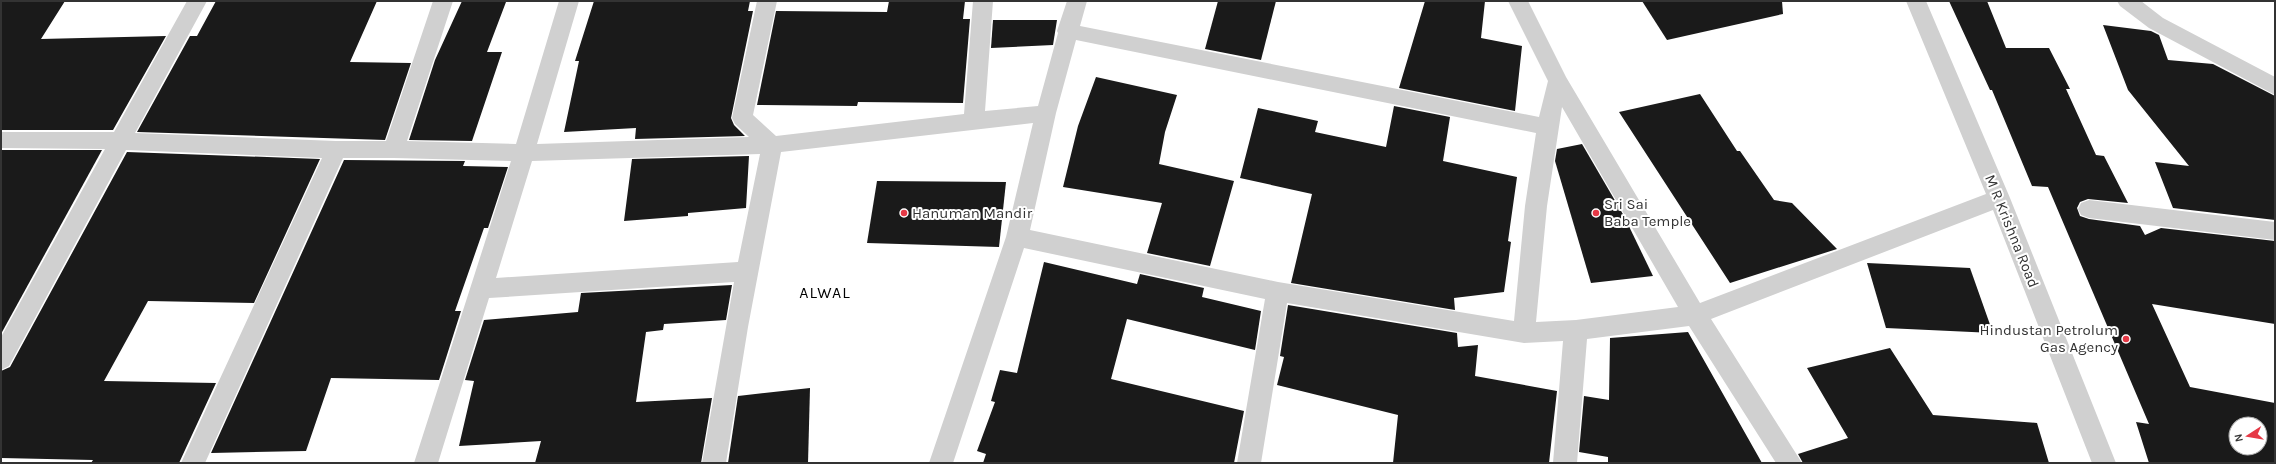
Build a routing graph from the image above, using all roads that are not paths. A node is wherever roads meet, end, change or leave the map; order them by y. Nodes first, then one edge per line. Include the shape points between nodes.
1 (197, 1) edge
2 (443, 1) edge
3 (569, 1) edge
4 (767, 1) edge
5 (983, 1) edge
6 (1077, 1) edge
7 (1518, 1) edge
8 (1916, 1) edge
9 (2127, 1) edge
10 (1067, 31) junction
11 (1558, 81) junction
12 (2275, 87) edge
13 (1046, 113) junction
14 (974, 121) junction
15 (1546, 127) junction
16 (1, 140) edge
17 (120, 141) junction
18 (772, 145) junction
19 (394, 148) junction
20 (336, 150) junction
21 (524, 153) junction
22 (1999, 198) junction
23 (2090, 209) dead end
24 (2275, 231) edge
25 (1017, 237) junction
26 (748, 271) junction
27 (481, 289) junction
28 (1278, 292) junction
29 (1695, 315) junction
30 (1576, 330) junction
31 (1524, 333) junction
32 (1, 360) edge
33 (193, 463) edge
34 (426, 463) edge
35 (714, 463) edge
36 (941, 463) edge
37 (1249, 463) edge
38 (1565, 463) edge
39 (1790, 463) edge
40 (2104, 463) edge

1 - 17 street
2 - 19 street
3 - 21 street
4 - 18 street via 742,118
5 - 14 street
6 - 10 street
7 - 11 street
8 - 22 street, M R Krishna Road
9 - 12 street via 2156,23
10 - 13 street
10 - 15 street
11 - 15 street
11 - 29 street
13 - 14 street
13 - 25 street
14 - 18 street
15 - 31 street via 1538,179
16 - 17 street
17 - 20 street
17 - 32 street
18 - 21 street
18 - 26 street
19 - 20 street
19 - 21 street
20 - 33 street
21 - 27 street
22 - 29 street
22 - 40 street, M R Krishna Road
23 - 24 street
25 - 28 street
25 - 36 street
26 - 27 street
26 - 35 street
27 - 34 street
28 - 31 street
28 - 37 street
29 - 30 street
29 - 39 street
30 - 31 street
30 - 38 street

